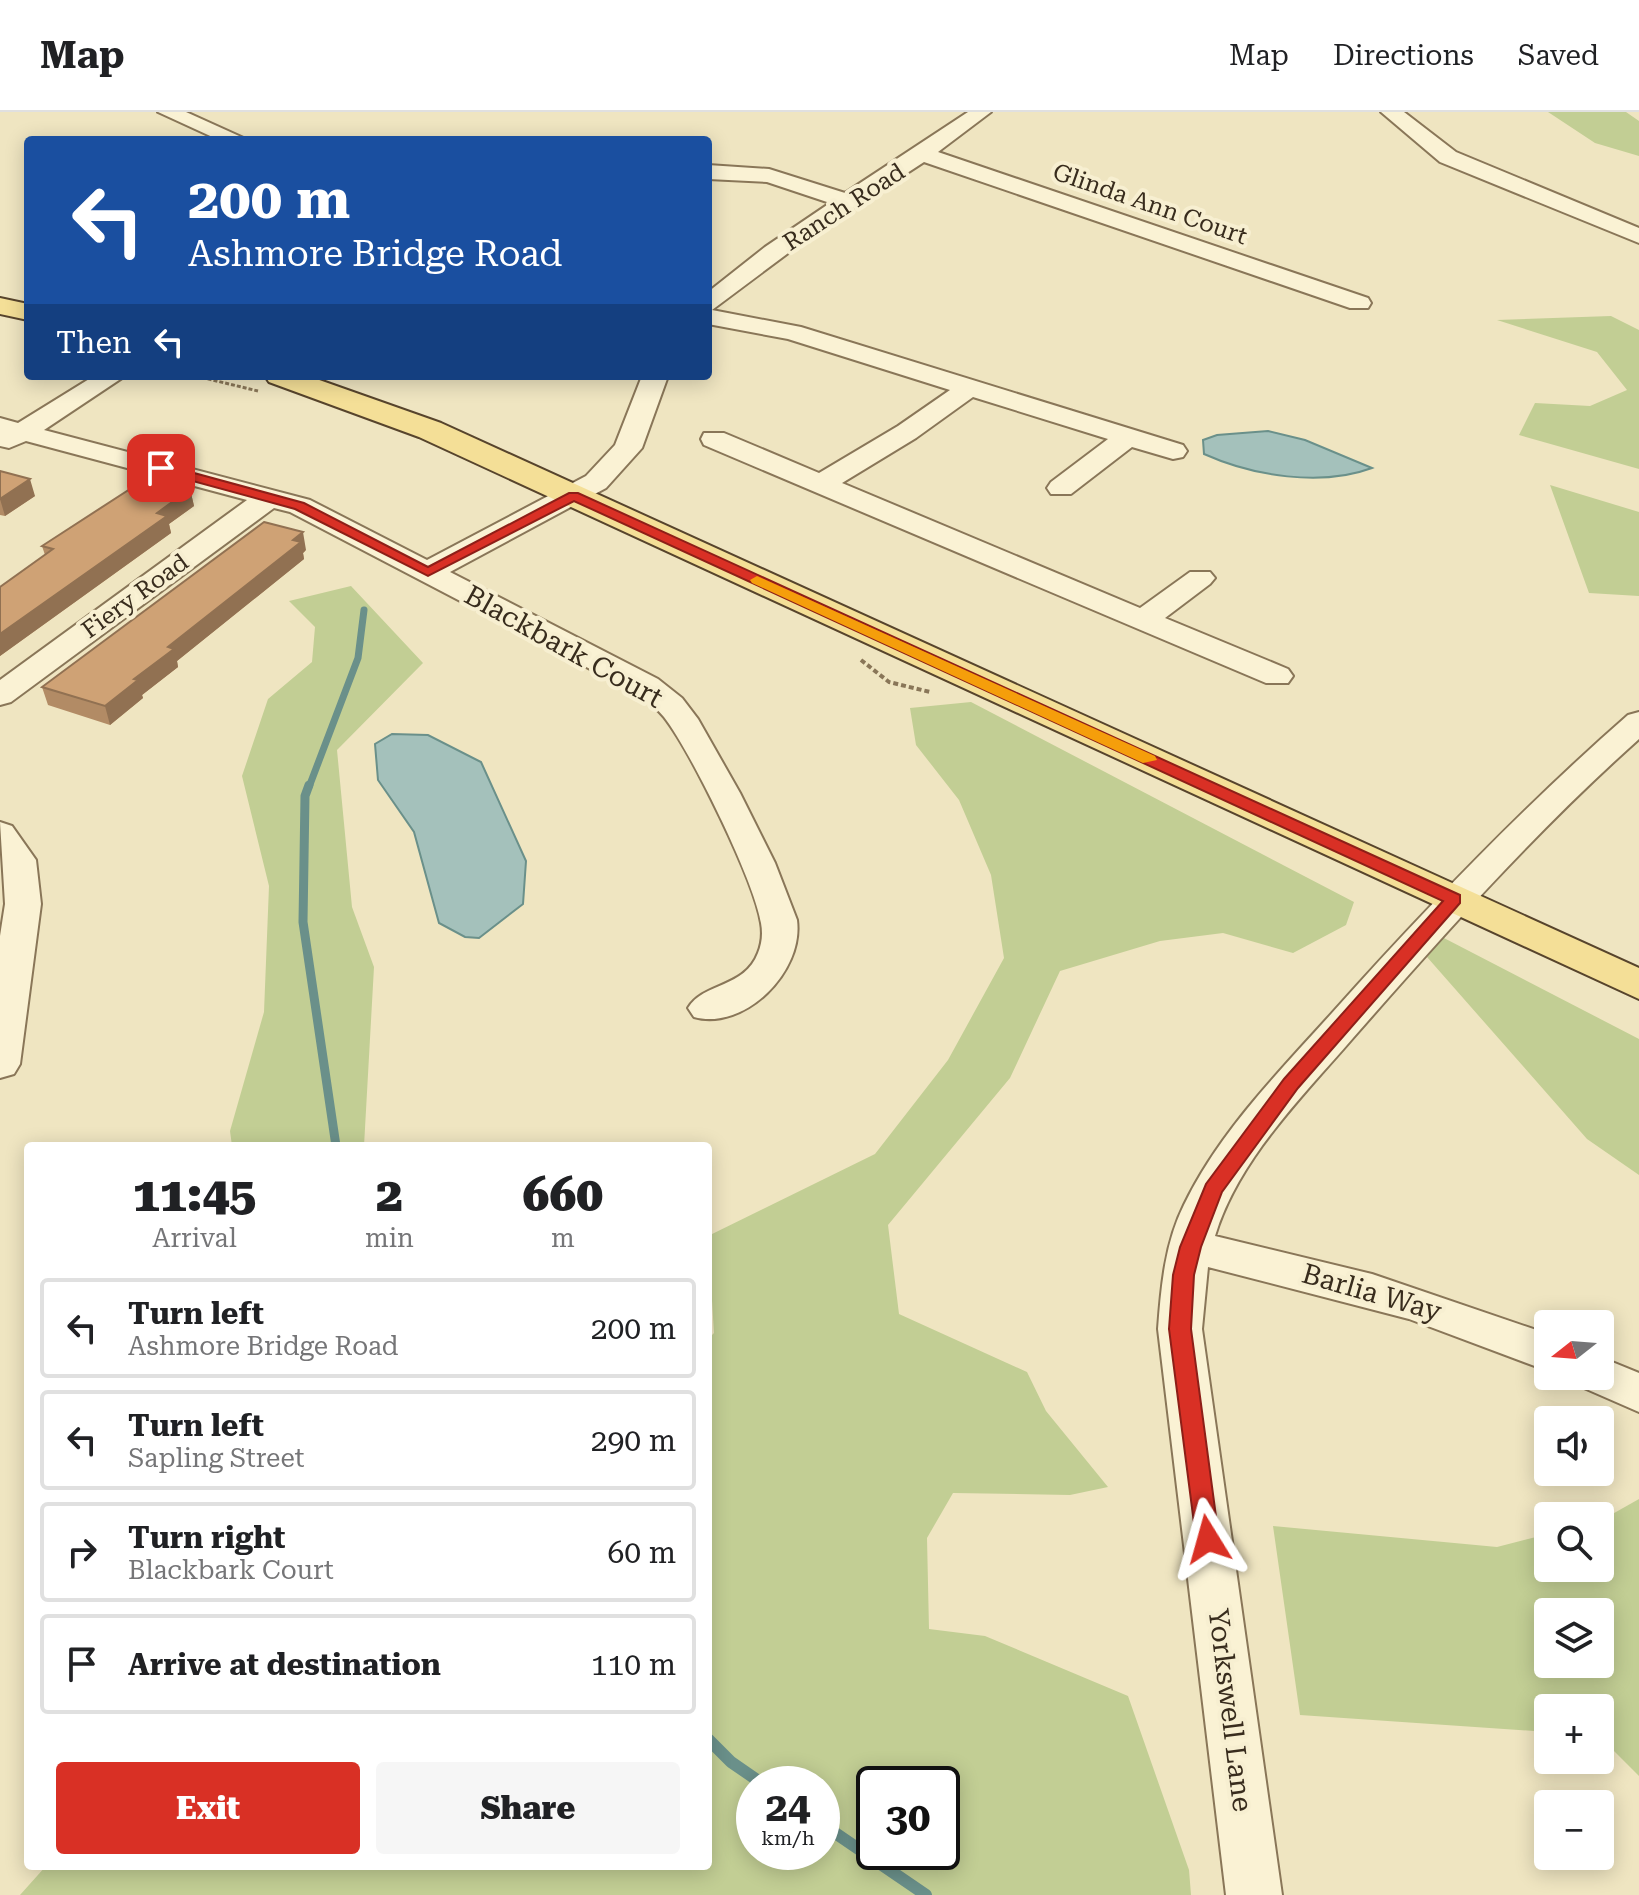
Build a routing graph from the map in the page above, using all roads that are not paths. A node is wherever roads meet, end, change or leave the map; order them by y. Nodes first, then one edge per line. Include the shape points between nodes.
1 (168, 112) edge
2 (235, 112) edge
3 (981, 112) edge
4 (1391, 112) edge
5 (199, 125) junction
6 (227, 136) edge
7 (925, 155) junction
8 (712, 172) edge
9 (851, 202) junction
10 (1639, 236) edge
11 (712, 301) edge
12 (1359, 303) dead end
13 (0, 306) edge
14 (24, 311) edge
15 (712, 318) edge
16 (105, 380) edge
17 (291, 380) edge
18 (654, 380) edge
19 (970, 387) junction
20 (7, 435) edge
21 (1128, 437) junction
22 (714, 439) dead end
23 (1173, 451) dead end
24 (819, 485) junction
25 (1061, 488) dead end
26 (574, 495) junction
27 (270, 497) junction
28 (428, 572) junction
29 (1200, 578) dead end
30 (1143, 620) junction
31 (1277, 676) dead end
32 (0, 695) edge
33 (1639, 722) edge
34 (0, 833) edge
35 (1454, 899) junction
36 (1639, 985) edge
37 (707, 1008) dead end
38 (0, 1064) edge
39 (1191, 1247) junction
40 (1534, 1347) edge
41 (1614, 1382) edge
42 (1639, 1394) edge
43 (1254, 1895) edge

1 - 5 street
2 - 5 street
3 - 7 street, Ranch Road
4 - 10 street via 1437,151
5 - 6 street
7 - 9 street, Ranch Road
7 - 12 street, Glinda Ann Court
8 - 9 street via 777,177
9 - 11 street, Ranch Road
13 - 14 main road
15 - 19 street via 792,332
16 - 20 street
17 - 26 main road via 430,430
18 - 26 street via 628,448 596,482
19 - 21 street
19 - 24 street
20 - 27 street, Blackbark Court
21 - 23 street
21 - 25 street
22 - 24 street
24 - 30 street
26 - 28 street
26 - 35 main road
27 - 28 street, Blackbark Court via 300,506
27 - 32 street, Fiery Road
28 - 37 street, Blackbark Court via 647,686 682,718 771,896 782,932 773,963 753,989
29 - 30 street
30 - 31 street
33 - 35 street, Yorkswell Lane
34 - 38 street via 18,860 23,904
35 - 36 main road
35 - 39 street, Yorkswell Lane via 1291,1084 1213,1190
39 - 40 street, Barlia Way via 1349,1283 1477,1322
39 - 43 street, Yorkswell Lane via 1180,1329
41 - 42 street

